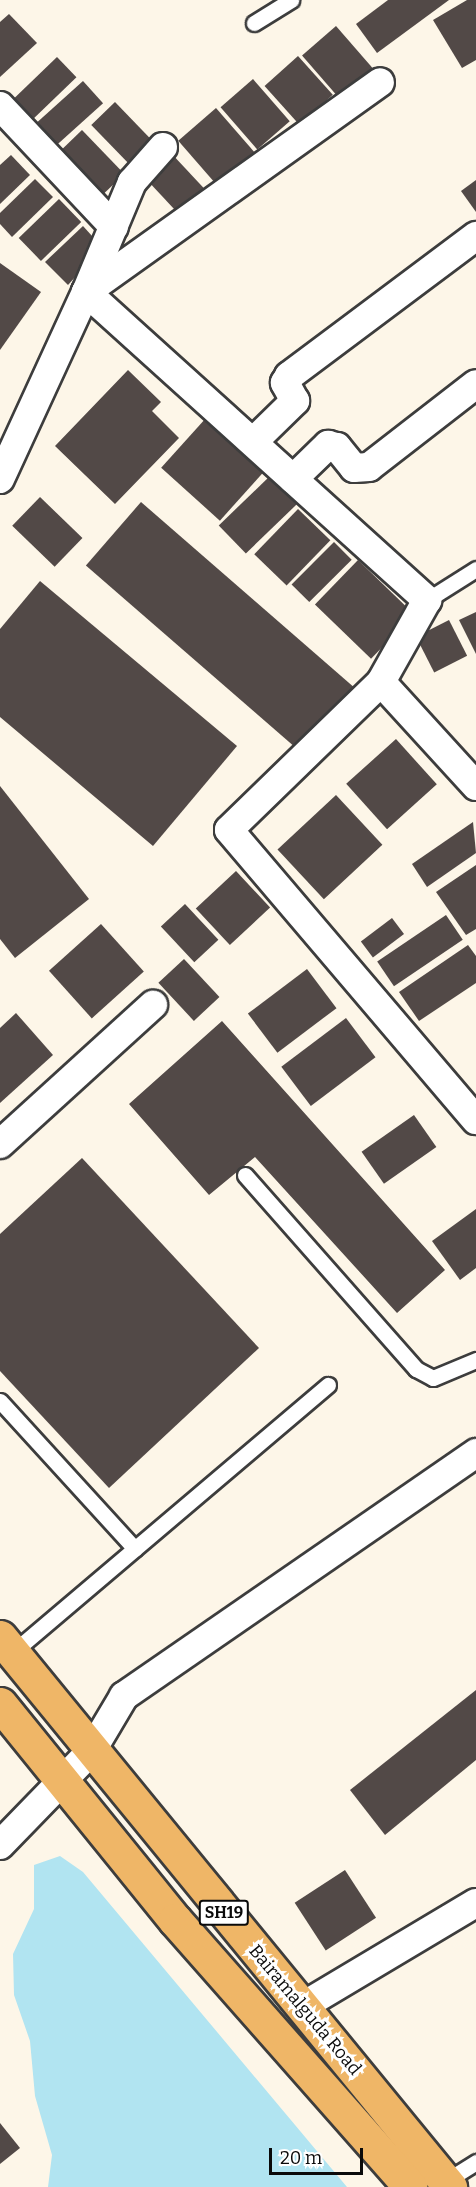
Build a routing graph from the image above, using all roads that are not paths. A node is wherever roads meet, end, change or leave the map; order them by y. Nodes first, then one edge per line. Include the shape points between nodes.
1 (291, 0) edge
2 (254, 23) dead end
3 (380, 82) dead end
4 (0, 106) edge
5 (163, 147) dead end
6 (114, 227) junction
7 (476, 236) edge
8 (86, 292) junction
9 (476, 384) edge
10 (253, 442) junction
11 (0, 479) edge
12 (293, 479) junction
13 (476, 569) edge
14 (428, 600) junction
15 (381, 682) junction
16 (476, 786) edge
17 (153, 1005) dead end
18 (476, 1120) edge
19 (0, 1144) edge
20 (245, 1176) dead end
21 (476, 1360) edge
22 (328, 1385) dead end
23 (0, 1401) edge
24 (476, 1453) edge
25 (135, 1549) junction
26 (7, 1645) edge
27 (0, 1704) edge
28 (92, 1750) junction
29 (63, 1783) junction
30 (0, 1845) edge
31 (206, 1892) junction
32 (476, 1903) edge
33 (176, 1920) junction
34 (303, 2006) junction
35 (476, 2163) edge
36 (448, 2184) edge
37 (410, 2187) edge

1 - 2 lane
3 - 8 street
4 - 6 street
5 - 6 street via 132,182
6 - 8 street
7 - 10 street via 289,376 285,383 295,401
8 - 10 street
8 - 11 street
9 - 12 street via 369,467 354,468 337,447 328,445
10 - 12 street
12 - 14 street
13 - 14 lane
14 - 15 street
15 - 16 street
15 - 18 street via 229,830
17 - 19 street
20 - 21 lane via 416,1369 433,1378
22 - 25 lane
23 - 25 lane
24 - 28 street via 124,1696
25 - 26 lane
26 - 28 main road, Bairamalguda Road / SH19
27 - 29 main road, Bairamalguda Road / SH19
28 - 29 street
28 - 31 main road, Bairamalguda Road / SH19
29 - 30 street
29 - 33 main road, Bairamalguda Road / SH19
31 - 33 main road
31 - 34 main road, Bairamalguda Road / SH19
32 - 34 street
33 - 37 main road, Bairamalguda Road / SH19
34 - 36 main road, Bairamalguda Road / SH19
35 - 36 lane

